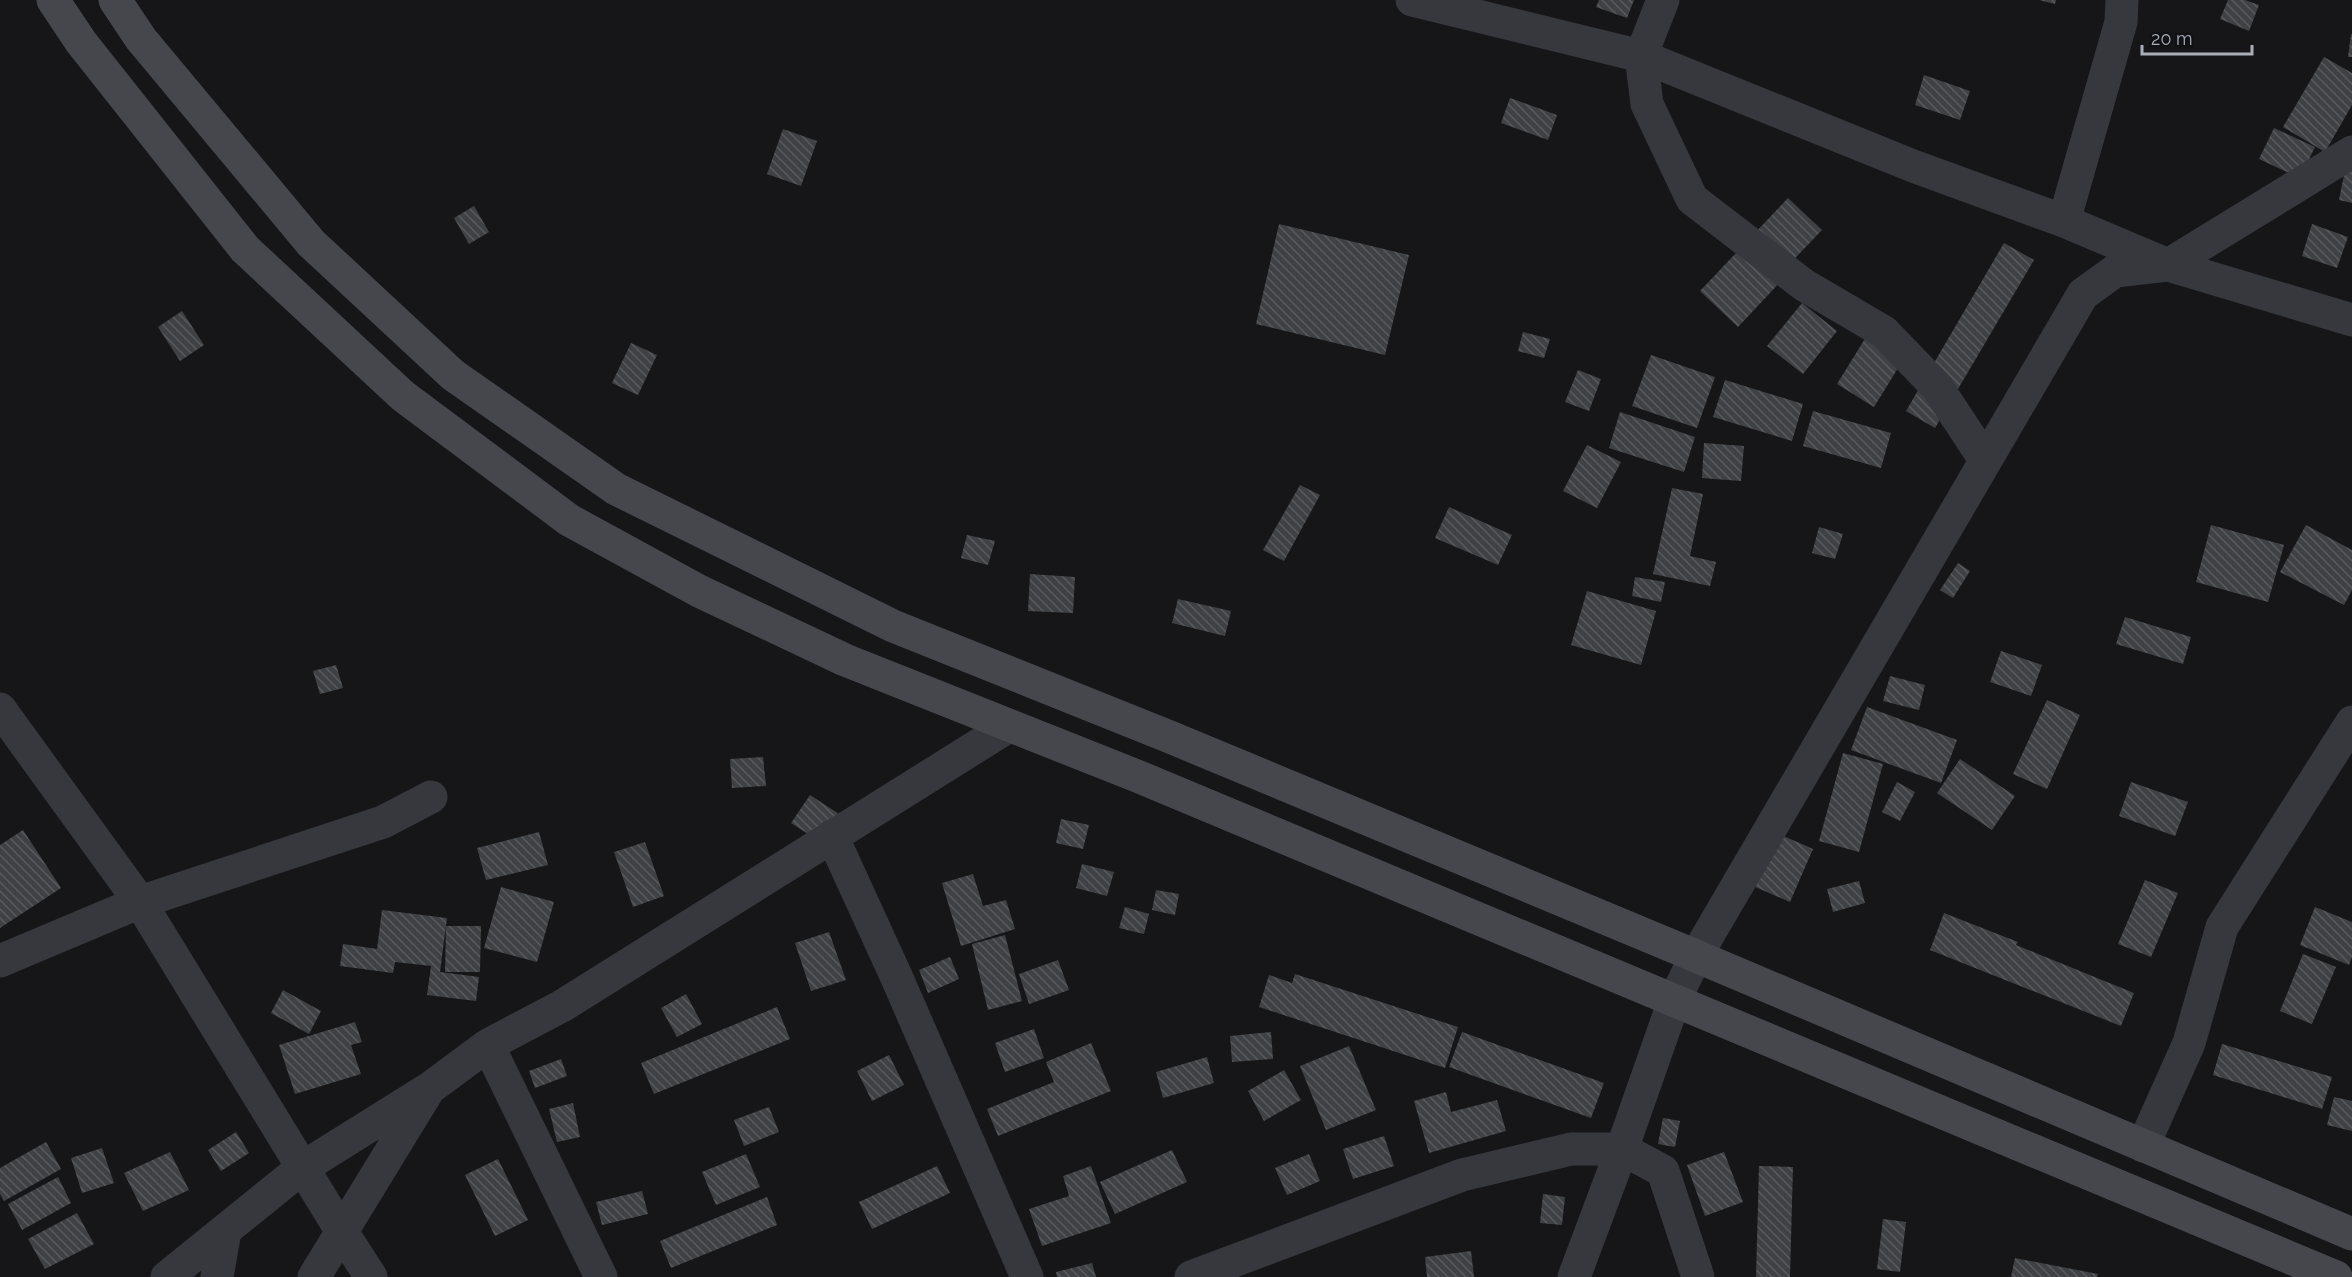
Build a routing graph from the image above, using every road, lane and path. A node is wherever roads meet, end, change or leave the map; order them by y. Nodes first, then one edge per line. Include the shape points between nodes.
1 (53, 0) edge
2 (115, 0) edge
3 (1412, 0) edge
4 (1664, 0) edge
5 (2122, 0) edge
6 (1641, 56) junction
7 (2352, 152) edge
8 (2064, 221) junction
9 (2168, 265) junction
10 (2352, 320) edge
11 (1985, 460) junction
12 (0, 709) edge
13 (2352, 722) edge
14 (1009, 726) junction
15 (431, 797) dead end
16 (832, 836) junction
17 (140, 902) junction
18 (1696, 956) junction
19 (0, 961) edge
20 (1674, 1001) junction
21 (488, 1045) junction
22 (430, 1088) junction
23 (2143, 1146) junction
24 (1622, 1149) junction
25 (302, 1168) junction
26 (225, 1231) junction
27 (342, 1232) junction
28 (2352, 1234) edge
29 (167, 1277) edge
30 (217, 1277) edge
31 (314, 1277) edge
32 (371, 1277) edge
33 (601, 1277) edge
34 (1027, 1277) edge
35 (1191, 1277) edge
36 (1575, 1277) edge
37 (1698, 1277) edge
38 (2336, 1277) edge

1 - 14 main road via 81,42 245,249 403,396 569,520 699,591 845,660
2 - 18 main road via 141,39 311,243 453,375 616,489 893,626
3 - 6 street
4 - 6 street
5 - 8 street via 2121,22
6 - 8 street
6 - 11 street via 1647,104 1692,199 1804,285 1884,332 1937,387
7 - 9 street
8 - 9 street
9 - 10 street
9 - 11 street via 2115,271 2083,294
11 - 18 street
12 - 17 street
13 - 23 street via 2223,927 2189,1043
14 - 16 street
14 - 20 main road
15 - 17 street via 383,822
16 - 21 street via 562,1006
16 - 34 street
17 - 19 street
17 - 25 street
18 - 20 street
18 - 23 main road
20 - 24 street
20 - 38 main road
21 - 22 street
21 - 33 street
22 - 25 street
22 - 27 street
23 - 28 main road
24 - 35 street via 1571,1149 1462,1174
24 - 36 street
24 - 37 street via 1663,1172
25 - 26 street
25 - 27 street
26 - 29 street
26 - 30 street
27 - 31 street
27 - 32 street

